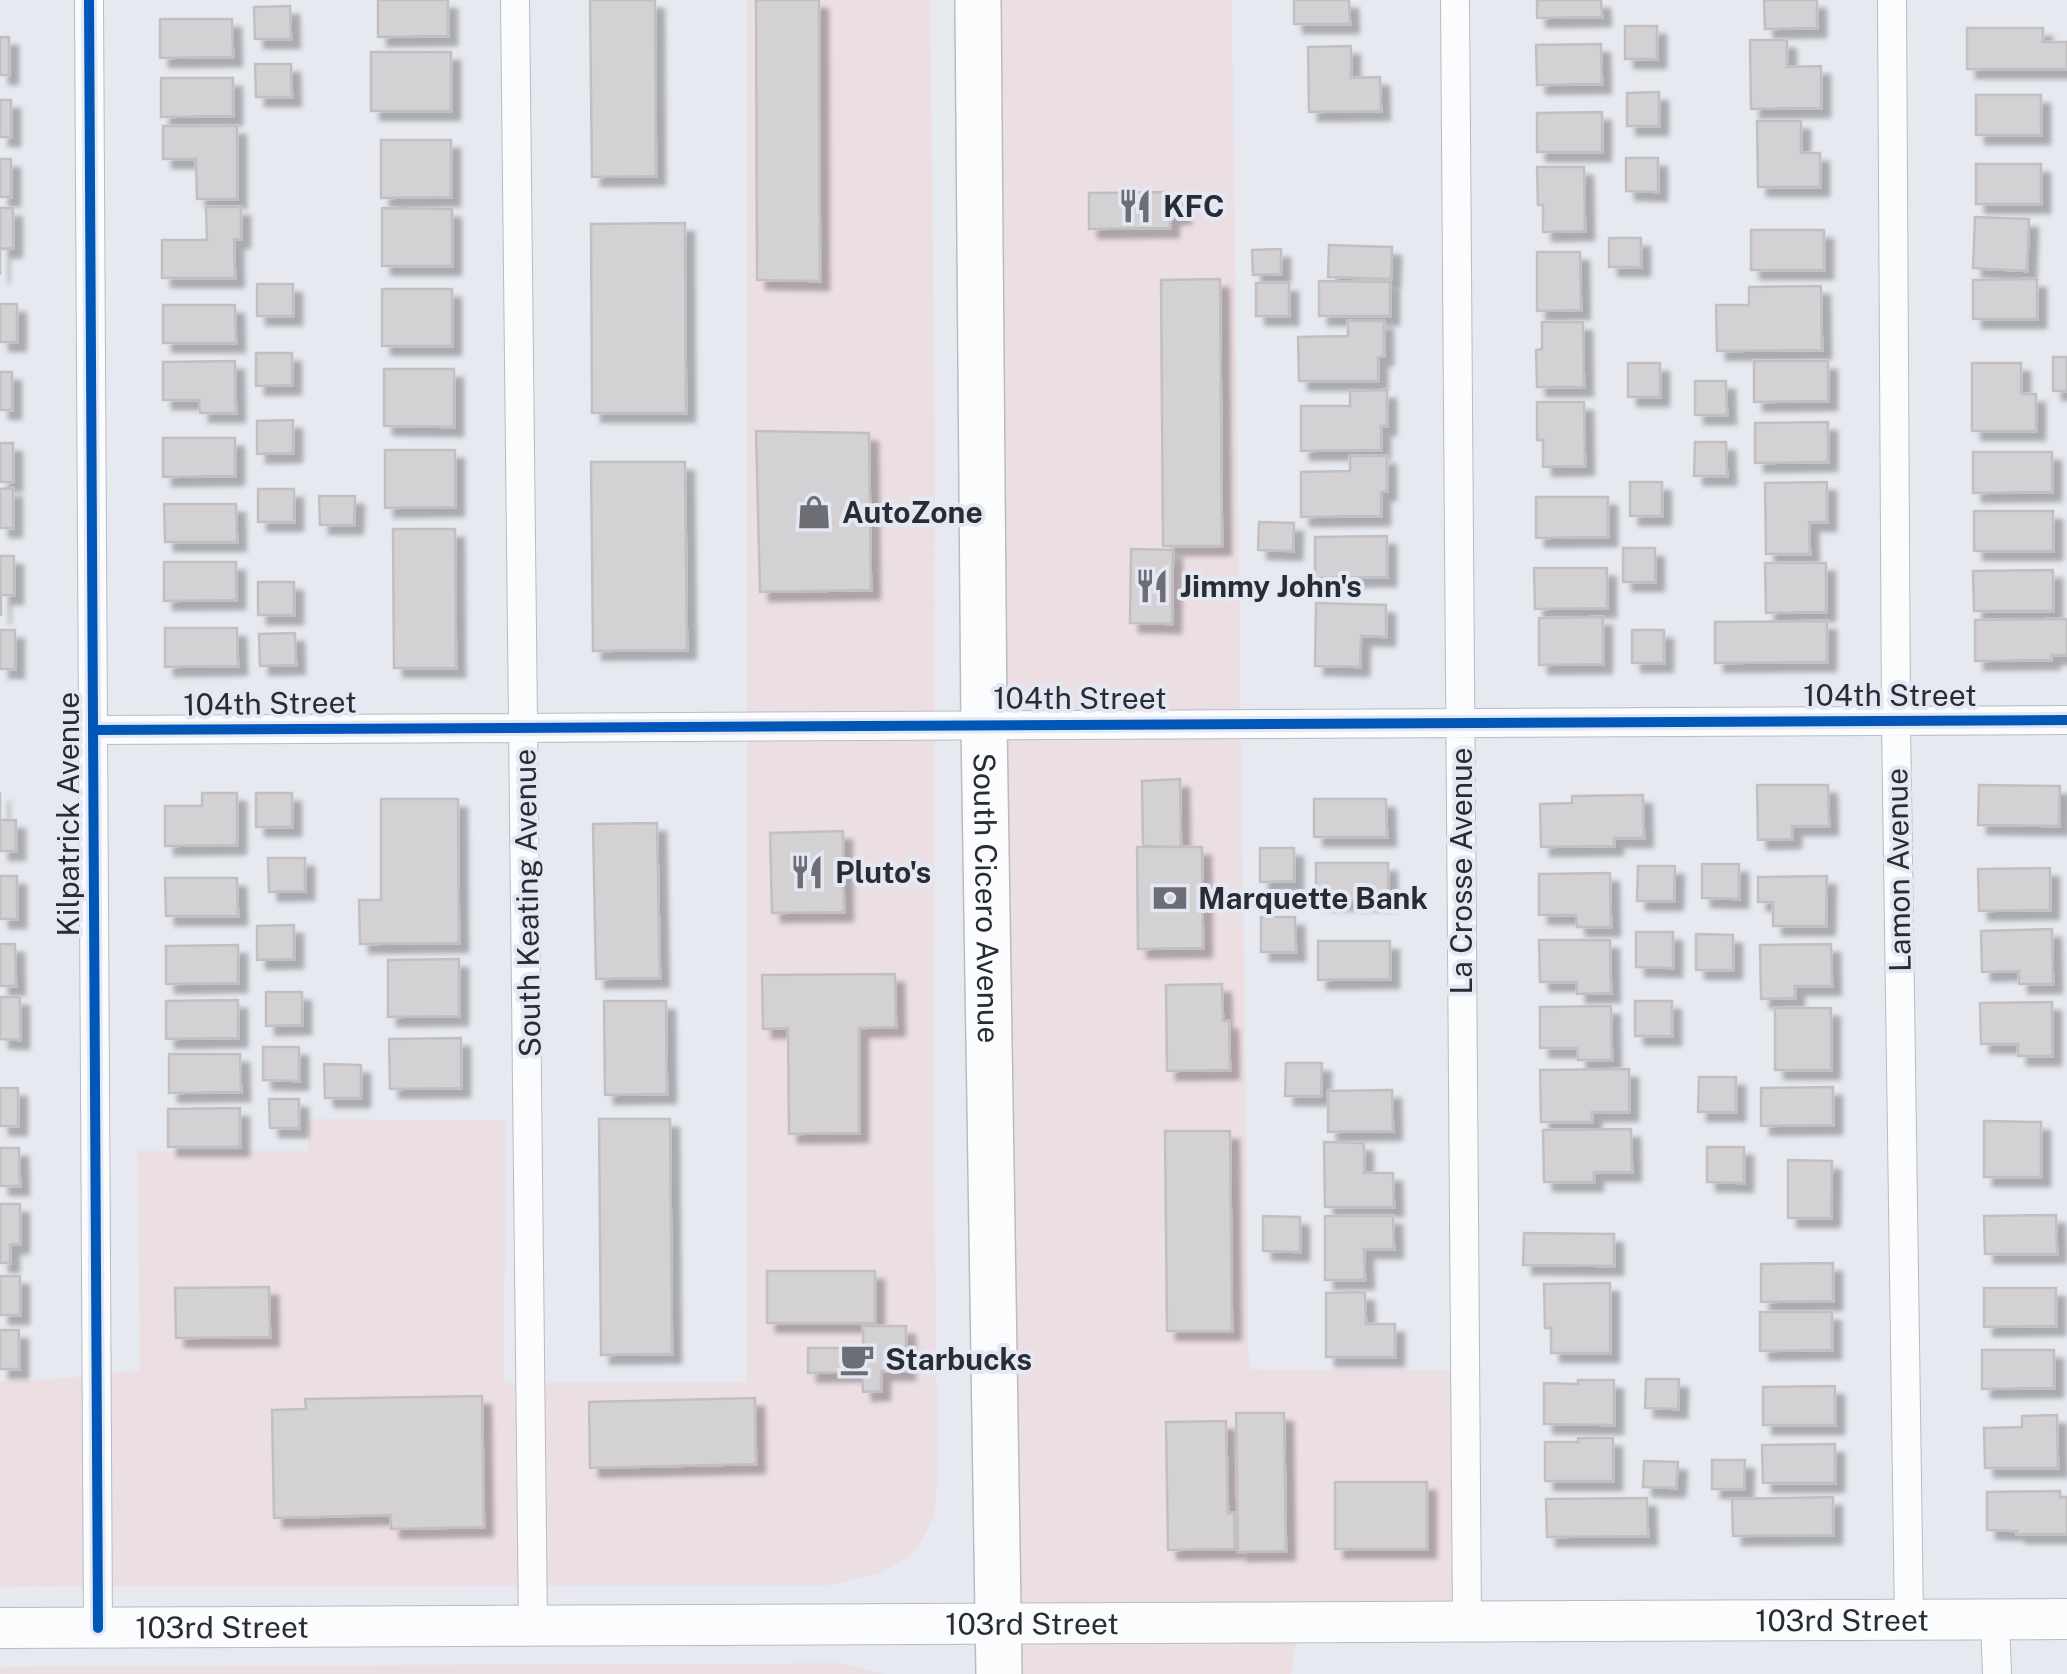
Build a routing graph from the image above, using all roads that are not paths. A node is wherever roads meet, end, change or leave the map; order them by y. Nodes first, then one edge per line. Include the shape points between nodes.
1 (89, 0) edge
2 (514, 0) edge
3 (978, 0) edge
4 (1455, 0) edge
5 (1892, 0) edge
6 (1896, 719) junction
7 (2067, 720) edge
8 (1460, 722) junction
9 (984, 724) junction
10 (525, 726) junction
11 (93, 730) junction
12 (2067, 1619) edge
13 (1909, 1620) junction
14 (1995, 1620) junction
15 (1467, 1622) junction
16 (998, 1624) junction
17 (533, 1626) junction
18 (0, 1628) edge
19 (98, 1628) junction
20 (999, 1674) edge
21 (1998, 1674) edge

1 - 11 street, Kilpatrick Avenue
2 - 10 street, South Keating Avenue
3 - 9 main road, South Cicero Avenue
4 - 8 street, La Crosse Avenue
5 - 6 street, Lamon Avenue
6 - 7 street, 104th Street
6 - 8 street, 104th Street
6 - 13 street, Lamon Avenue
8 - 9 street, 104th Street
8 - 15 street, La Crosse Avenue
9 - 10 street, 104th Street
9 - 16 main road, South Cicero Avenue
10 - 11 street, 104th Street
10 - 17 street, South Keating Avenue
11 - 19 street, Kilpatrick Avenue
12 - 14 main road, 103rd Street
13 - 14 main road, 103rd Street
13 - 15 main road, 103rd Street
14 - 21 street
15 - 16 main road, 103rd Street
16 - 17 main road, 103rd Street
16 - 20 main road, South Cicero Avenue
17 - 19 main road, 103rd Street
18 - 19 main road, 103rd Street

